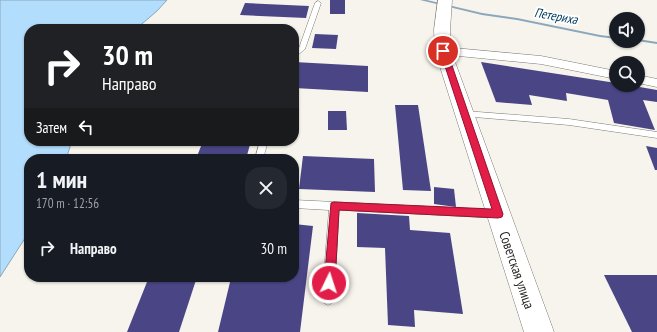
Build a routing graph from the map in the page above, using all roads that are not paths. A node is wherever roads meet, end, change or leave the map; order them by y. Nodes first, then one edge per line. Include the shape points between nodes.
1 (445, 0) edge
2 (318, 3) dead end
3 (442, 40) junction
4 (299, 52) edge
5 (609, 74) edge
6 (645, 80) edge
7 (657, 83) edge
8 (464, 114) junction
9 (657, 135) edge
10 (299, 204) edge
11 (334, 206) junction
12 (498, 214) junction
13 (328, 299) dead end
14 (539, 332) edge

1 - 3 main road, Советская улица
2 - 4 lane
3 - 5 street
3 - 8 main road, Советская улица
6 - 7 street
8 - 9 lane via 569,122
8 - 12 main road, Советская улица
10 - 11 lane
11 - 12 lane
11 - 13 lane
12 - 14 main road, Советская улица

